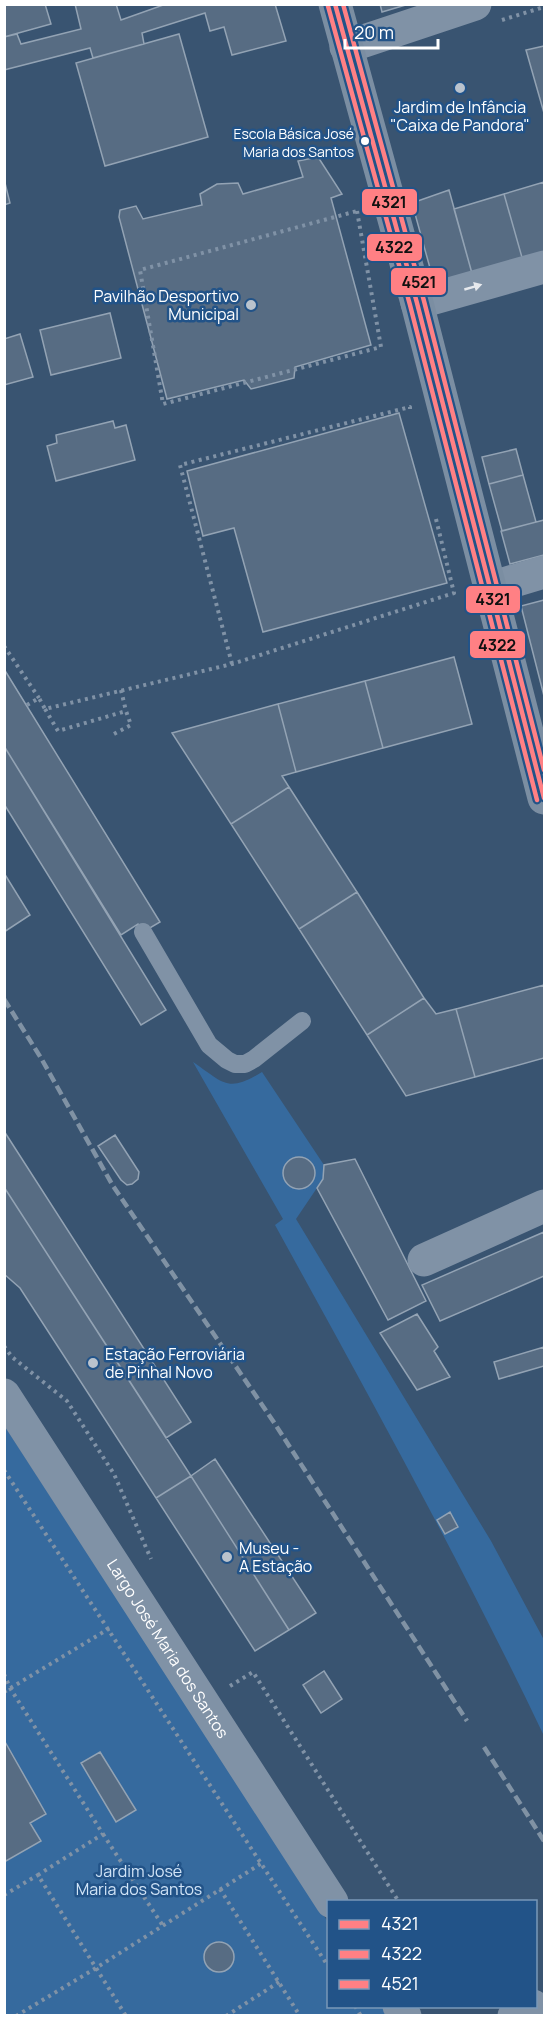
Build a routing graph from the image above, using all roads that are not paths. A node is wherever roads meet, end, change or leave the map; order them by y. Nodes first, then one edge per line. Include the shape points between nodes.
1 (335, 4) edge
2 (475, 4) edge
3 (346, 47) junction
4 (544, 267) edge
5 (417, 303) junction
6 (544, 572) edge
7 (490, 588) junction
8 (544, 798) edge
9 (143, 933) dead end
10 (302, 1021) dead end
11 (544, 1206) edge
12 (424, 1260) dead end
13 (4, 1395) edge
14 (331, 1900) edge
15 (530, 2008) edge
16 (514, 2016) edge

1 - 3 street
2 - 3 street
3 - 5 street
5 -> 4 street
5 - 7 street
6 - 7 street
7 - 8 street
9 - 10 lane via 209,1045 226,1060 245,1064
11 - 12 street
13 - 14 street, Largo José Maria dos Santos
15 - 16 street

